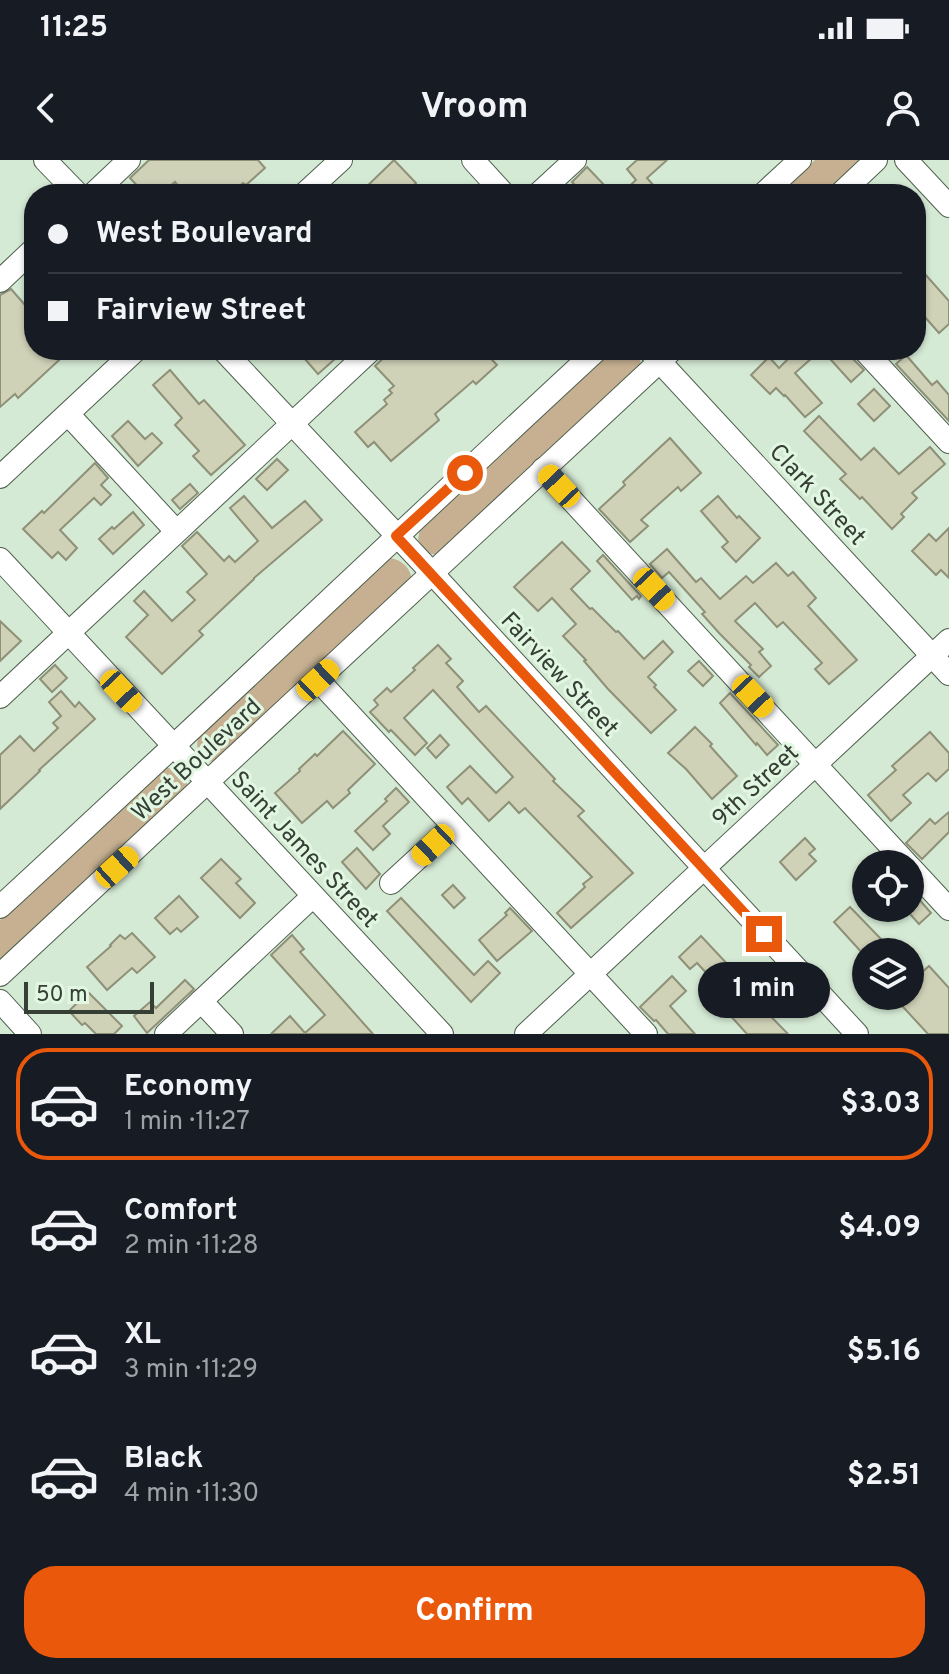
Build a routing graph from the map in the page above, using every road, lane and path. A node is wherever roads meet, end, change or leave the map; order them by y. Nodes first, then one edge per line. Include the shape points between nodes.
1 (45, 160) edge
2 (129, 160) edge
3 (341, 160) edge
4 (473, 160) edge
5 (575, 160) edge
6 (800, 160) edge
7 (876, 160) edge
8 (906, 160) edge
9 (68, 184) edge
10 (104, 184) edge
11 (315, 184) edge
12 (495, 184) edge
13 (549, 184) edge
14 (774, 184) edge
15 (851, 184) edge
16 (949, 206) edge
17 (24, 258) edge
18 (0, 281) edge
19 (125, 360) edge
20 (232, 360) edge
21 (360, 360) edge
22 (586, 360) edge
23 (654, 360) edge
24 (665, 360) edge
25 (873, 360) edge
26 (68, 414) junction
27 (291, 423) junction
28 (949, 442) edge
29 (543, 469) junction
30 (0, 477) edge
31 (176, 531) junction
32 (396, 536) junction
33 (0, 559) edge
34 (432, 573) junction
35 (68, 632) junction
36 (949, 640) edge
37 (932, 656) junction
38 (949, 674) edge
39 (318, 680) junction
40 (0, 697) edge
41 (174, 747) junction
42 (816, 765) junction
43 (208, 784) junction
44 (453, 826) junction
45 (894, 850) edge
46 (703, 868) junction
47 (924, 882) edge
48 (391, 883) dead end
49 (313, 896) junction
50 (0, 907) edge
51 (949, 909) edge
52 (0, 975) edge
53 (590, 975) junction
54 (0, 1001) edge
55 (201, 1001) junction
56 (30, 1034) edge
57 (166, 1034) edge
58 (232, 1034) edge
59 (442, 1034) edge
60 (526, 1034) edge
61 (646, 1034) edge
62 (857, 1034) edge

1 - 9 street
2 - 10 street
3 - 11 street
4 - 12 street
5 - 13 street
6 - 14 street
7 - 15 street
8 - 16 street
17 - 18 street
19 - 26 street
20 - 27 street, Fairview Street
21 - 27 street
22 - 32 street, West Boulevard
23 - 29 street, West Boulevard
24 - 37 street, Clark Street
25 - 28 street
26 - 30 street
26 - 31 street
27 - 31 street
27 - 32 street, Fairview Street
29 - 34 street, West Boulevard
29 - 42 street
31 - 35 street
32 - 34 street, Fairview Street
32 - 41 street, West Boulevard
33 - 35 street, Saint James Street
34 - 39 street, West Boulevard
34 - 46 street, Fairview Street
35 - 40 street
35 - 41 street, Saint James Street
36 - 37 street, 9th Street
37 - 38 street, Clark Street
37 - 42 street, 9th Street
39 - 43 street, West Boulevard
39 - 44 street
41 - 43 street, Saint James Street
41 - 50 street, West Boulevard
42 - 45 street
42 - 46 street, 9th Street
43 - 49 street, Saint James Street
43 - 52 street, West Boulevard
44 - 48 street
44 - 53 street
46 - 53 street, 9th Street
46 - 62 street, Fairview Street
47 - 51 street
49 - 55 street
49 - 59 street, Saint James Street
53 - 60 street, 9th Street
53 - 61 street
54 - 56 street
55 - 57 street
55 - 58 street

